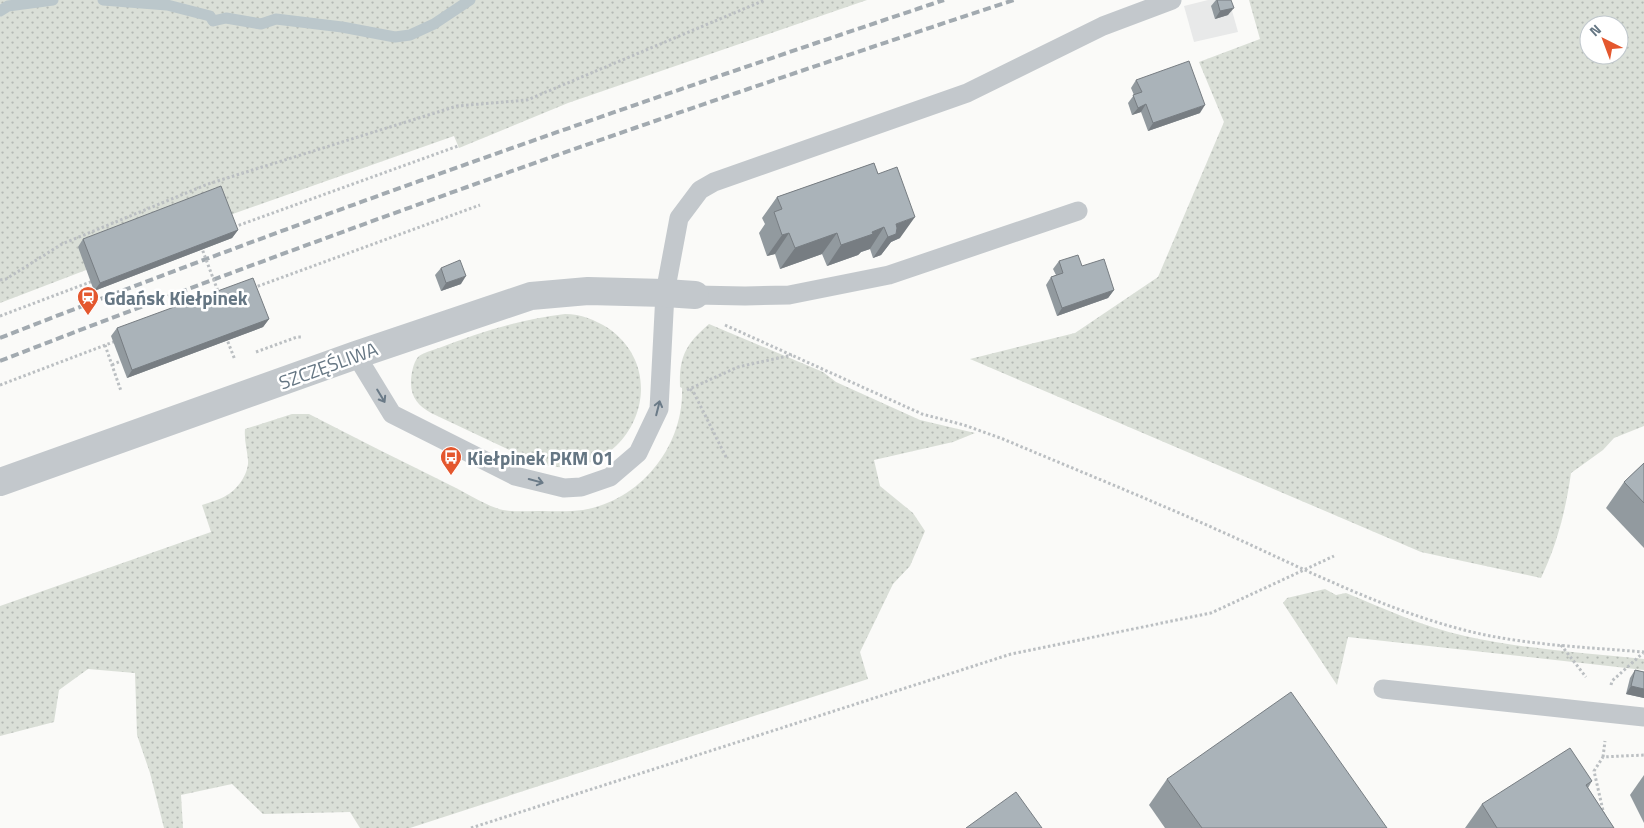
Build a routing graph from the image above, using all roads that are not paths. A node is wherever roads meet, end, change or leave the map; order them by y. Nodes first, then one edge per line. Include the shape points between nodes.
1 (1172, 0) edge
2 (1078, 211) dead end
3 (665, 292) junction
4 (695, 295) joint
5 (356, 355) junction
6 (0, 482) edge
7 (1383, 689) dead end
8 (1644, 717) edge

1 - 3 lane via 1103,26 967,93 714,182 700,190 680,218
2 - 4 lane via 889,274 789,295
3 - 4 street, SZCZĘŚLIWA
3 - 5 street, SZCZĘŚLIWA via 531,296
5 -> 3 lane via 392,414 515,476 564,488 581,487 610,477 638,453 659,409
5 - 6 street, SZCZĘŚLIWA
7 - 8 lane

